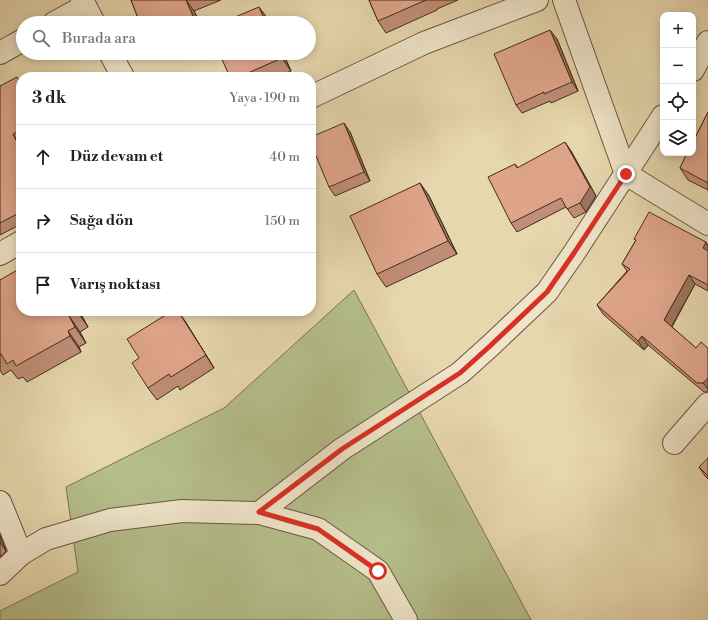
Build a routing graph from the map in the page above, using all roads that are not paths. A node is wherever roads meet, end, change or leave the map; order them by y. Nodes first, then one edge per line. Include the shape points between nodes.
1 (537, 0) edge
2 (564, 0) edge
3 (87, 10) edge
4 (72, 16) edge
5 (708, 42) edge
6 (16, 44) edge
7 (0, 53) edge
8 (114, 60) edge
9 (696, 64) edge
10 (120, 72) edge
11 (316, 95) edge
12 (660, 120) edge
13 (626, 174) junction
14 (708, 224) edge
15 (16, 245) edge
16 (0, 254) edge
17 (708, 404) edge
18 (674, 443) dead end
19 (0, 502) edge
20 (259, 512) junction
21 (21, 554) junction
22 (0, 574) edge
23 (406, 620) edge

1 - 11 street via 424,43
2 - 13 street
3 - 4 street
5 - 9 street
6 - 7 street
8 - 10 street
12 - 13 street
13 - 14 street
13 - 20 street via 547,292 490,346 460,373 342,449
15 - 16 street
17 - 18 street
19 - 21 street
20 - 21 street via 182,511 110,520 46,539
20 - 23 street via 318,529 378,571
21 - 22 street

